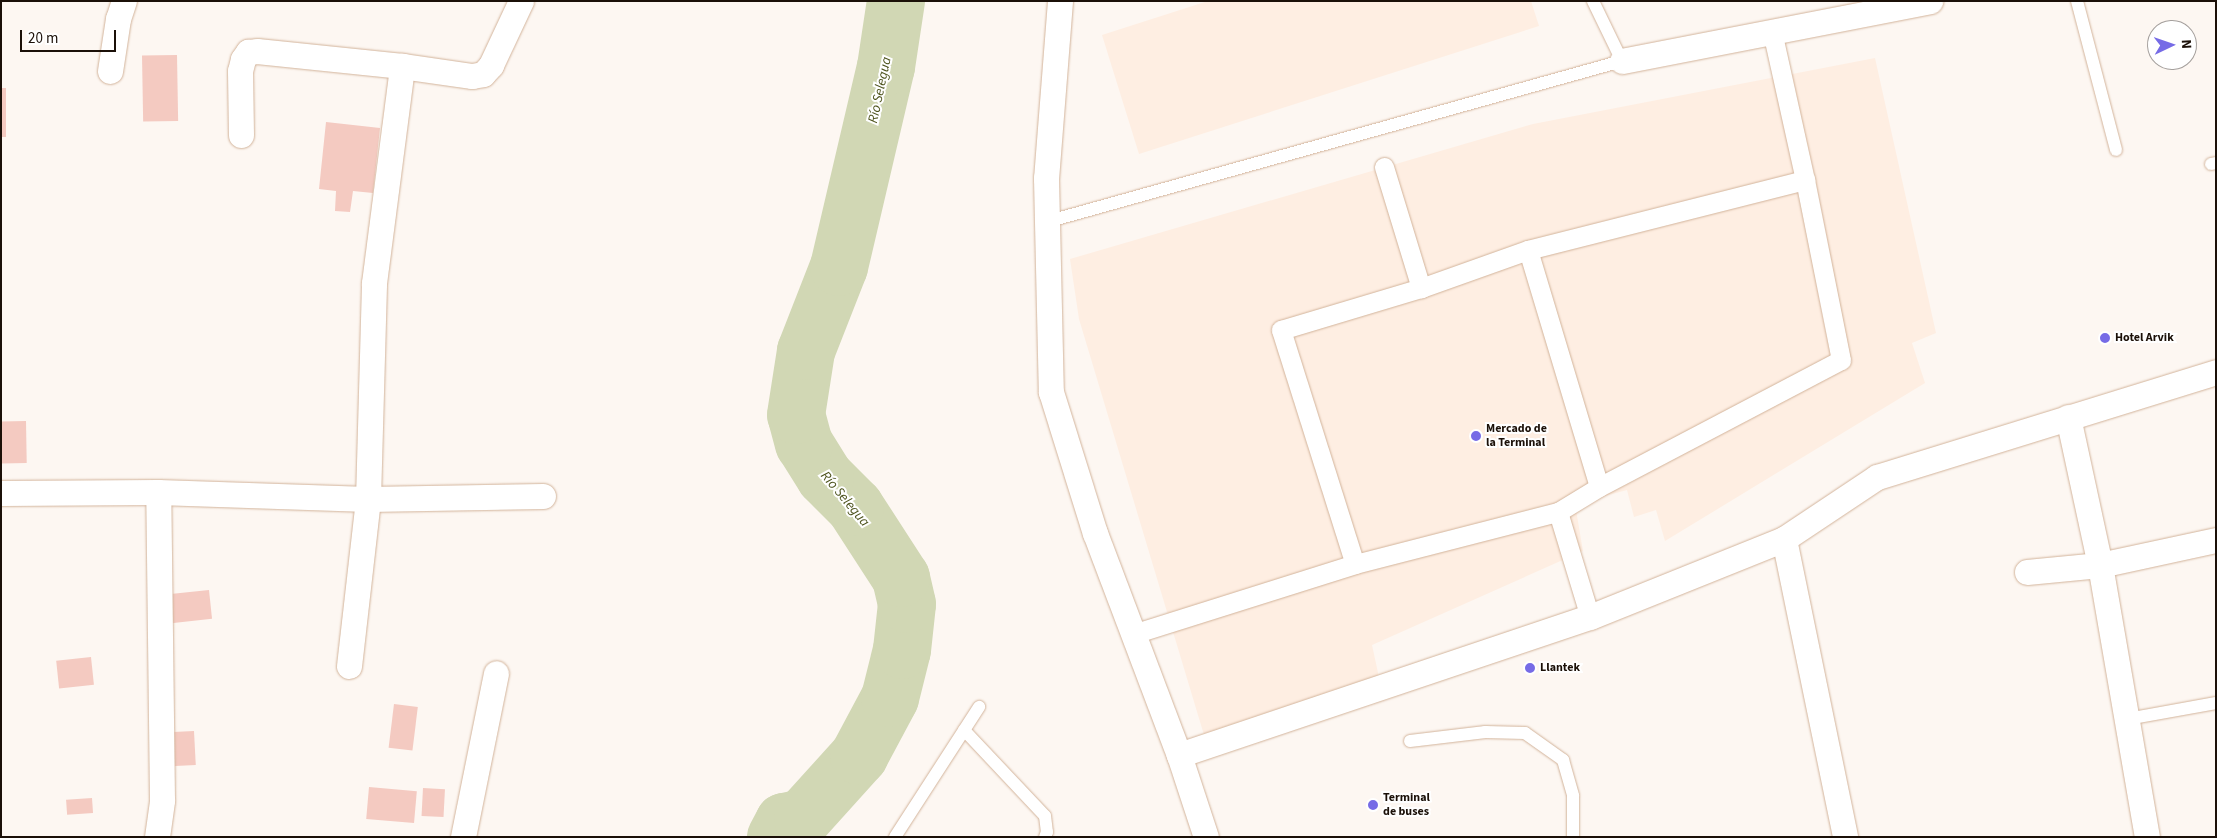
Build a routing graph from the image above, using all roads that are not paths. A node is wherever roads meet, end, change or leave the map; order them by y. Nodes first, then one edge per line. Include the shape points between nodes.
1 (124, 1) edge
2 (521, 1) edge
3 (1060, 1) edge
4 (1593, 1) edge
5 (1930, 1) edge
6 (2077, 1) edge
7 (1772, 31) junction
8 (1622, 61) junction
9 (402, 66) junction
10 (110, 71) dead end
11 (241, 135) dead end
12 (2116, 150) dead end
13 (1384, 167) dead end
14 (1805, 180) junction
15 (1046, 222) junction
16 (1528, 250) junction
17 (1421, 288) junction
18 (2216, 372) edge
19 (2068, 417) junction
20 (1599, 487) junction
21 (158, 492) junction
22 (1, 493) edge
23 (543, 496) dead end
24 (368, 499) junction
25 (1558, 512) junction
26 (1784, 538) junction
27 (2216, 540) edge
28 (1355, 564) junction
29 (2100, 565) junction
30 (2027, 572) dead end
31 (1590, 617) junction
32 (1132, 634) junction
33 (349, 666) dead end
34 (496, 673) dead end
35 (2216, 703) edge
36 (979, 707) dead end
37 (2127, 719) junction
38 (964, 730) junction
39 (1410, 741) dead end
40 (1178, 756) junction
41 (157, 837) edge
42 (463, 837) edge
43 (896, 837) edge
44 (1045, 837) edge
45 (1206, 837) edge
46 (1573, 837) edge
47 (1845, 837) edge
48 (2147, 837) edge

1 - 10 street
2 - 9 street via 491,65 483,74 472,76
3 - 15 street via 1046,178
4 - 8 lane
5 - 7 street
6 - 12 lane
7 - 8 street
7 - 14 street
8 - 15 lane
9 - 11 street via 248,52 240,71
9 - 24 street via 374,283
13 - 17 street
14 - 16 street
14 - 20 street via 1841,360
15 - 32 street via 1051,392 1094,532
16 - 17 street
16 - 20 street
17 - 28 street via 1281,330
18 - 19 street
19 - 26 street via 1877,477
19 - 29 street
20 - 25 street
21 - 22 street
21 - 24 street
21 - 41 street via 162,800
23 - 24 street
24 - 33 street
25 - 28 street
25 - 31 street
26 - 31 street
26 - 47 street
27 - 29 street
28 - 32 street
29 - 30 street
29 - 37 street
31 - 40 street
32 - 40 street
34 - 42 street
35 - 37 lane
36 - 38 lane
37 - 48 street
38 - 43 lane
38 - 44 lane via 1045,816
39 - 46 lane via 1486,732 1525,733 1563,760 1573,796
40 - 45 street

